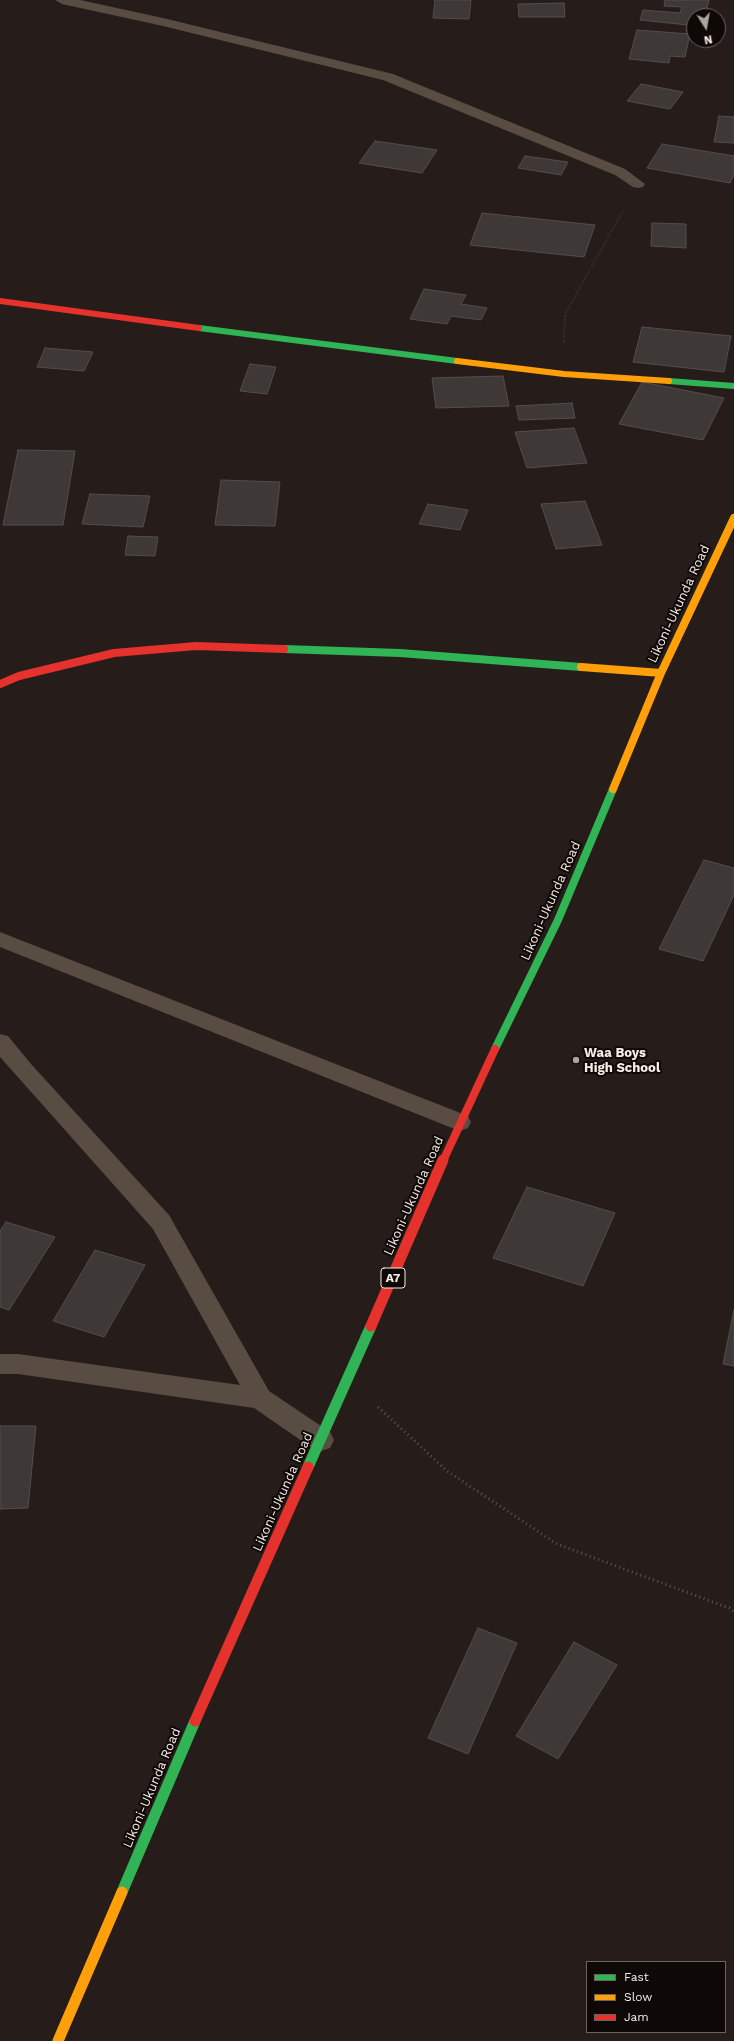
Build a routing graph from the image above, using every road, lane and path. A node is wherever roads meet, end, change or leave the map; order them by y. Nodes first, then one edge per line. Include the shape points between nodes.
1 (62, 0) edge
2 (638, 184) joint
3 (0, 302) edge
4 (564, 374) junction
5 (734, 386) edge
6 (734, 518) edge
7 (661, 673) junction
8 (0, 684) edge
9 (0, 939) edge
10 (0, 1042) edge
11 (460, 1122) junction
12 (0, 1364) edge
13 (348, 1379) junction
14 (260, 1398) junction
15 (320, 1440) junction
16 (734, 1612) edge
17 (58, 2041) edge

1 - 2 street via 388,77 620,172
2 - 4 path via 565,314
3 - 4 main road
4 - 5 main road
6 - 7 main road, Likoni-Ukunda Road / A7
7 - 8 main road via 400,653 196,646 114,653 19,676
7 - 11 main road, Likoni-Ukunda Road / A7 via 558,920
9 - 11 street
10 - 14 street via 161,1222
11 - 13 main road, Likoni-Ukunda Road / A7
12 - 14 street via 18,1364
13 - 15 main road, Likoni-Ukunda Road / A7
13 - 16 path via 447,1471 557,1544
14 - 15 street
15 - 17 main road, Likoni-Ukunda Road / A7 via 208,1690

